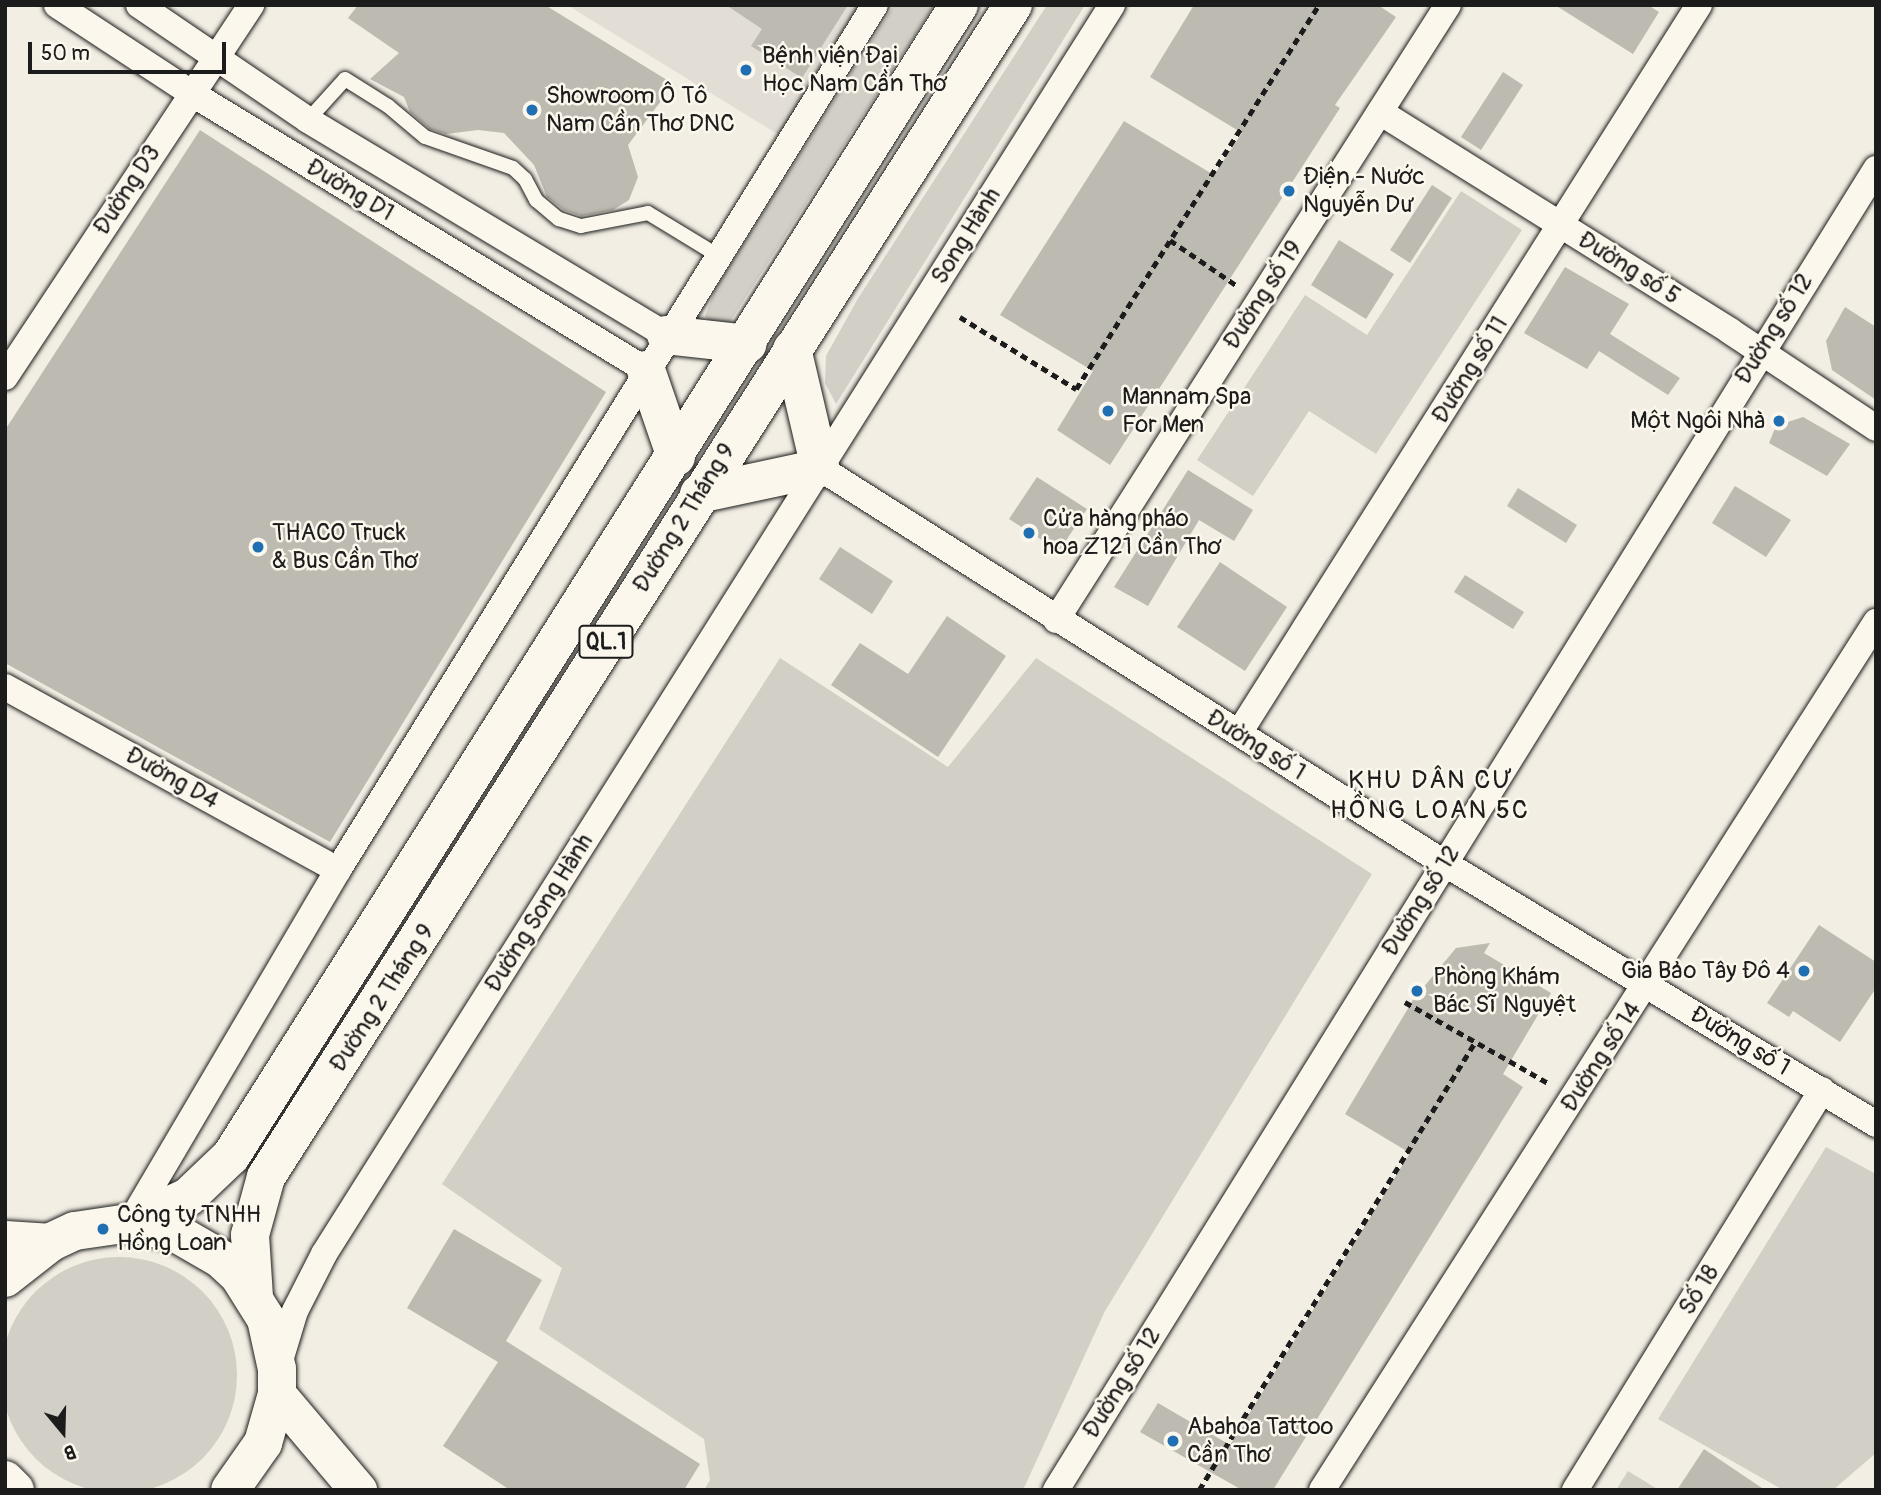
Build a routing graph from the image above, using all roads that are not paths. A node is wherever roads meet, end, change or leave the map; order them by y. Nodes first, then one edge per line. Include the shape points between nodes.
1 (57, 5) edge
2 (139, 5) edge
3 (251, 5) edge
4 (959, 5) edge
5 (1013, 5) edge
6 (1112, 5) edge
7 (1448, 5) edge
8 (1699, 5) edge
9 (869, 7) edge
10 (218, 58) junction
11 (191, 93) junction
12 (1380, 112) junction
13 (309, 120) junction
14 (1876, 169) edge
15 (1562, 226) junction
16 (717, 255) junction
17 (666, 335) junction
18 (748, 344) junction
19 (792, 349) junction
20 (1760, 351) junction
21 (646, 370) junction
22 (5, 377) edge
23 (1876, 428) edge
24 (676, 457) junction
25 (820, 468) junction
26 (699, 494) junction
27 (1056, 620) junction
28 (1876, 622) edge
29 (5, 687) edge
30 (1239, 733) junction
31 (1444, 863) junction
32 (338, 870) junction
33 (1647, 985) junction
34 (1822, 1090) junction
35 (1876, 1124) edge
36 (130, 1223) junction
37 (5, 1239) edge
38 (51, 1242) junction
39 (5, 1278) edge
40 (254, 1297) junction
41 (277, 1382) junction
42 (5, 1480) edge
43 (15, 1490) edge
44 (230, 1490) edge
45 (358, 1490) edge
46 (1056, 1490) edge
47 (1322, 1490) edge
48 (1575, 1490) edge

1 - 11 street, Đường D1
2 - 10 street, Đường D1
3 - 10 street, Đường D3
4 - 18 highway, Đường 2 Tháng 9 / QL.1
5 - 19 highway, Đường 2 Tháng 9 / QL.1
6 - 25 street, Song Hành
7 - 12 street, Đường số 19
8 - 15 street, Đường số 11
9 - 16 street
10 - 11 street, Đường D3
10 - 13 street, Đường D1
11 - 21 street, Đường D1
11 - 22 street, Đường D3
12 - 15 street, Đường số 5
12 - 27 street, Đường số 19
13 - 16 lane via 345,79 425,137 513,168 536,200 559,219 581,226 648,212
13 - 17 street, Đường D1
14 - 20 street, Đường số 12
15 - 20 street, Đường số 5
15 - 30 street, Đường số 11
16 - 17 street
17 - 18 highway
17 - 21 street
18 - 24 highway, Đường 2 Tháng 9 / QL.1
19 - 25 highway
19 - 26 highway, Đường 2 Tháng 9 / QL.1
20 - 23 street, Đường số 5
20 - 31 street, Đường số 12
21 - 24 highway
21 - 32 street
24 - 36 highway, Đường 2 Tháng 9 / QL.1 via 232,1156 188,1197
25 - 26 highway
25 - 27 street, Đường số 1
25 - 41 street, Đường Song Hành via 324,1254 295,1311
26 - 40 highway, Đường 2 Tháng 9 / QL.1 via 266,1177 250,1235
27 - 30 street, Đường số 1
28 - 33 street, Đường số 14
29 - 32 street, Đường D4
30 - 31 street, Đường số 1
31 - 33 street, Đường số 1
31 - 46 street, Đường số 12
32 - 36 street
33 - 34 street, Đường số 1
33 - 47 street, Đường số 14
34 - 35 street, Đường số 1
34 - 48 street, Số 18
36 - 38 highway via 75,1231
36 - 40 highway via 176,1233 200,1244 221,1259
37 - 38 main road
38 - 39 highway
40 - 41 highway via 266,1319
41 - 44 highway via 263,1443
41 - 45 main road
42 - 43 highway

